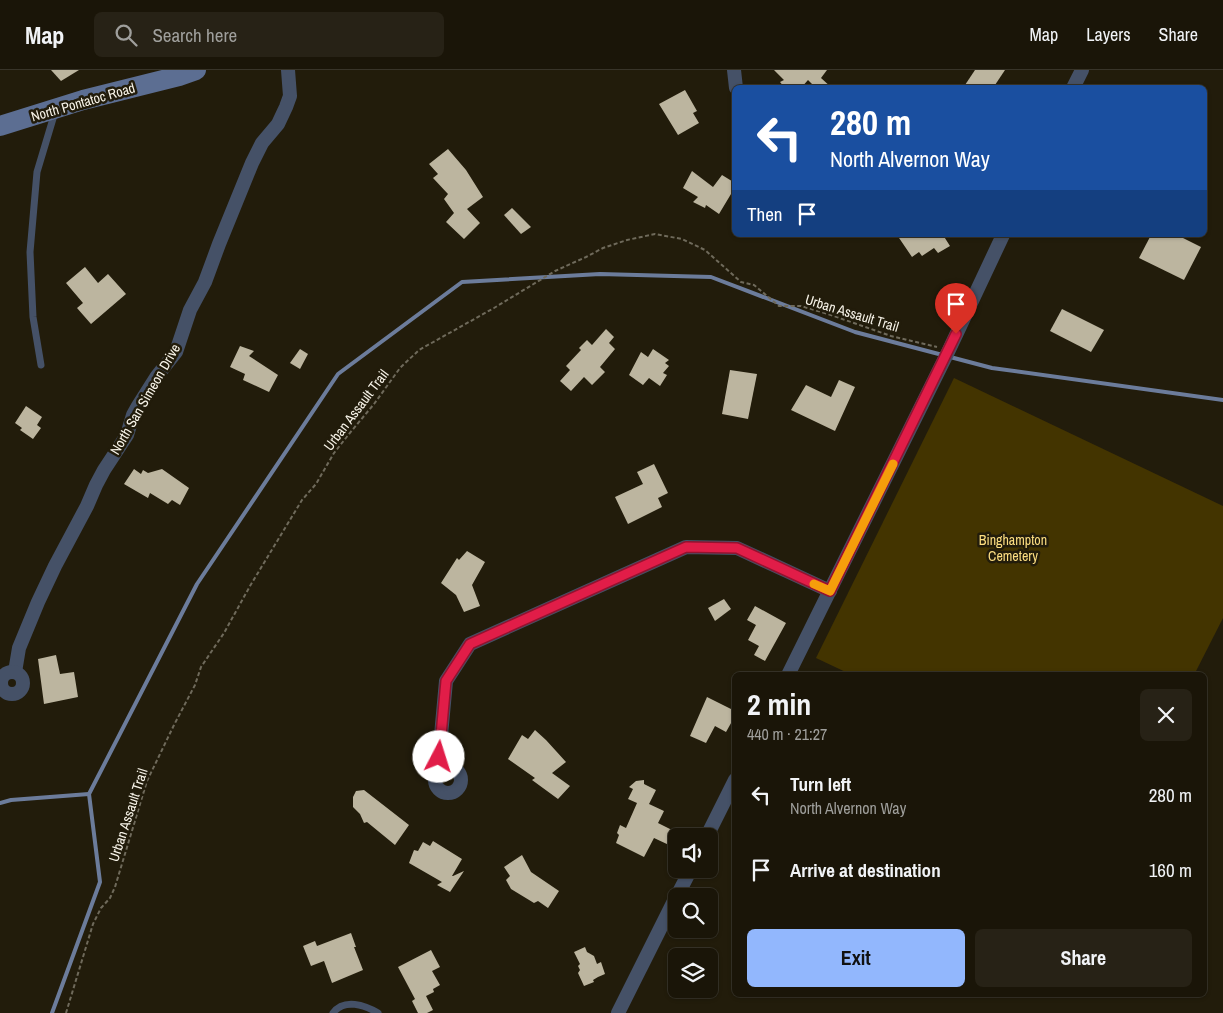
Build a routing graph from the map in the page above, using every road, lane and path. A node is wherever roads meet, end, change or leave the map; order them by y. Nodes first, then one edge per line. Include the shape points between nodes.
1 (196, 70) edge
2 (288, 70) edge
3 (734, 70) edge
4 (1082, 70) edge
5 (736, 85) edge
6 (1074, 85) edge
7 (55, 109) junction
8 (0, 126) edge
9 (1002, 237) edge
10 (949, 350) junction
11 (41, 365) dead end
12 (830, 591) junction
13 (15, 672) dead end
14 (790, 672) edge
15 (444, 768) dead end
16 (732, 786) edge
17 (711, 828) edge
18 (668, 913) edge
19 (66, 1013) edge
20 (333, 1013) edge
21 (378, 1013) edge
22 (618, 1013) edge

1 - 7 street, North Pontatoc Road
2 - 13 street, North San Simeon Drive via 290,96 286,107 252,163 205,282 190,310 176,352 138,406 127,435 96,484 38,602 19,648
3 - 5 street
4 - 6 street
7 - 8 street, North Pontatoc Road
7 - 11 lane via 37,172 30,252 33,317
9 - 10 street
10 - 12 street
10 - 19 path, Urban Assault Trail via 890,336 801,306 778,306 754,285 741,282 706,250 682,239 656,234 603,248 555,271 419,350 400,368 334,453 201,667 147,781 115,887 93,924
12 - 14 street
12 - 15 street via 737,548 686,547 470,644 446,681 439,757
16 - 17 street
18 - 22 street
20 - 21 lane via 346,1004 364,1006

